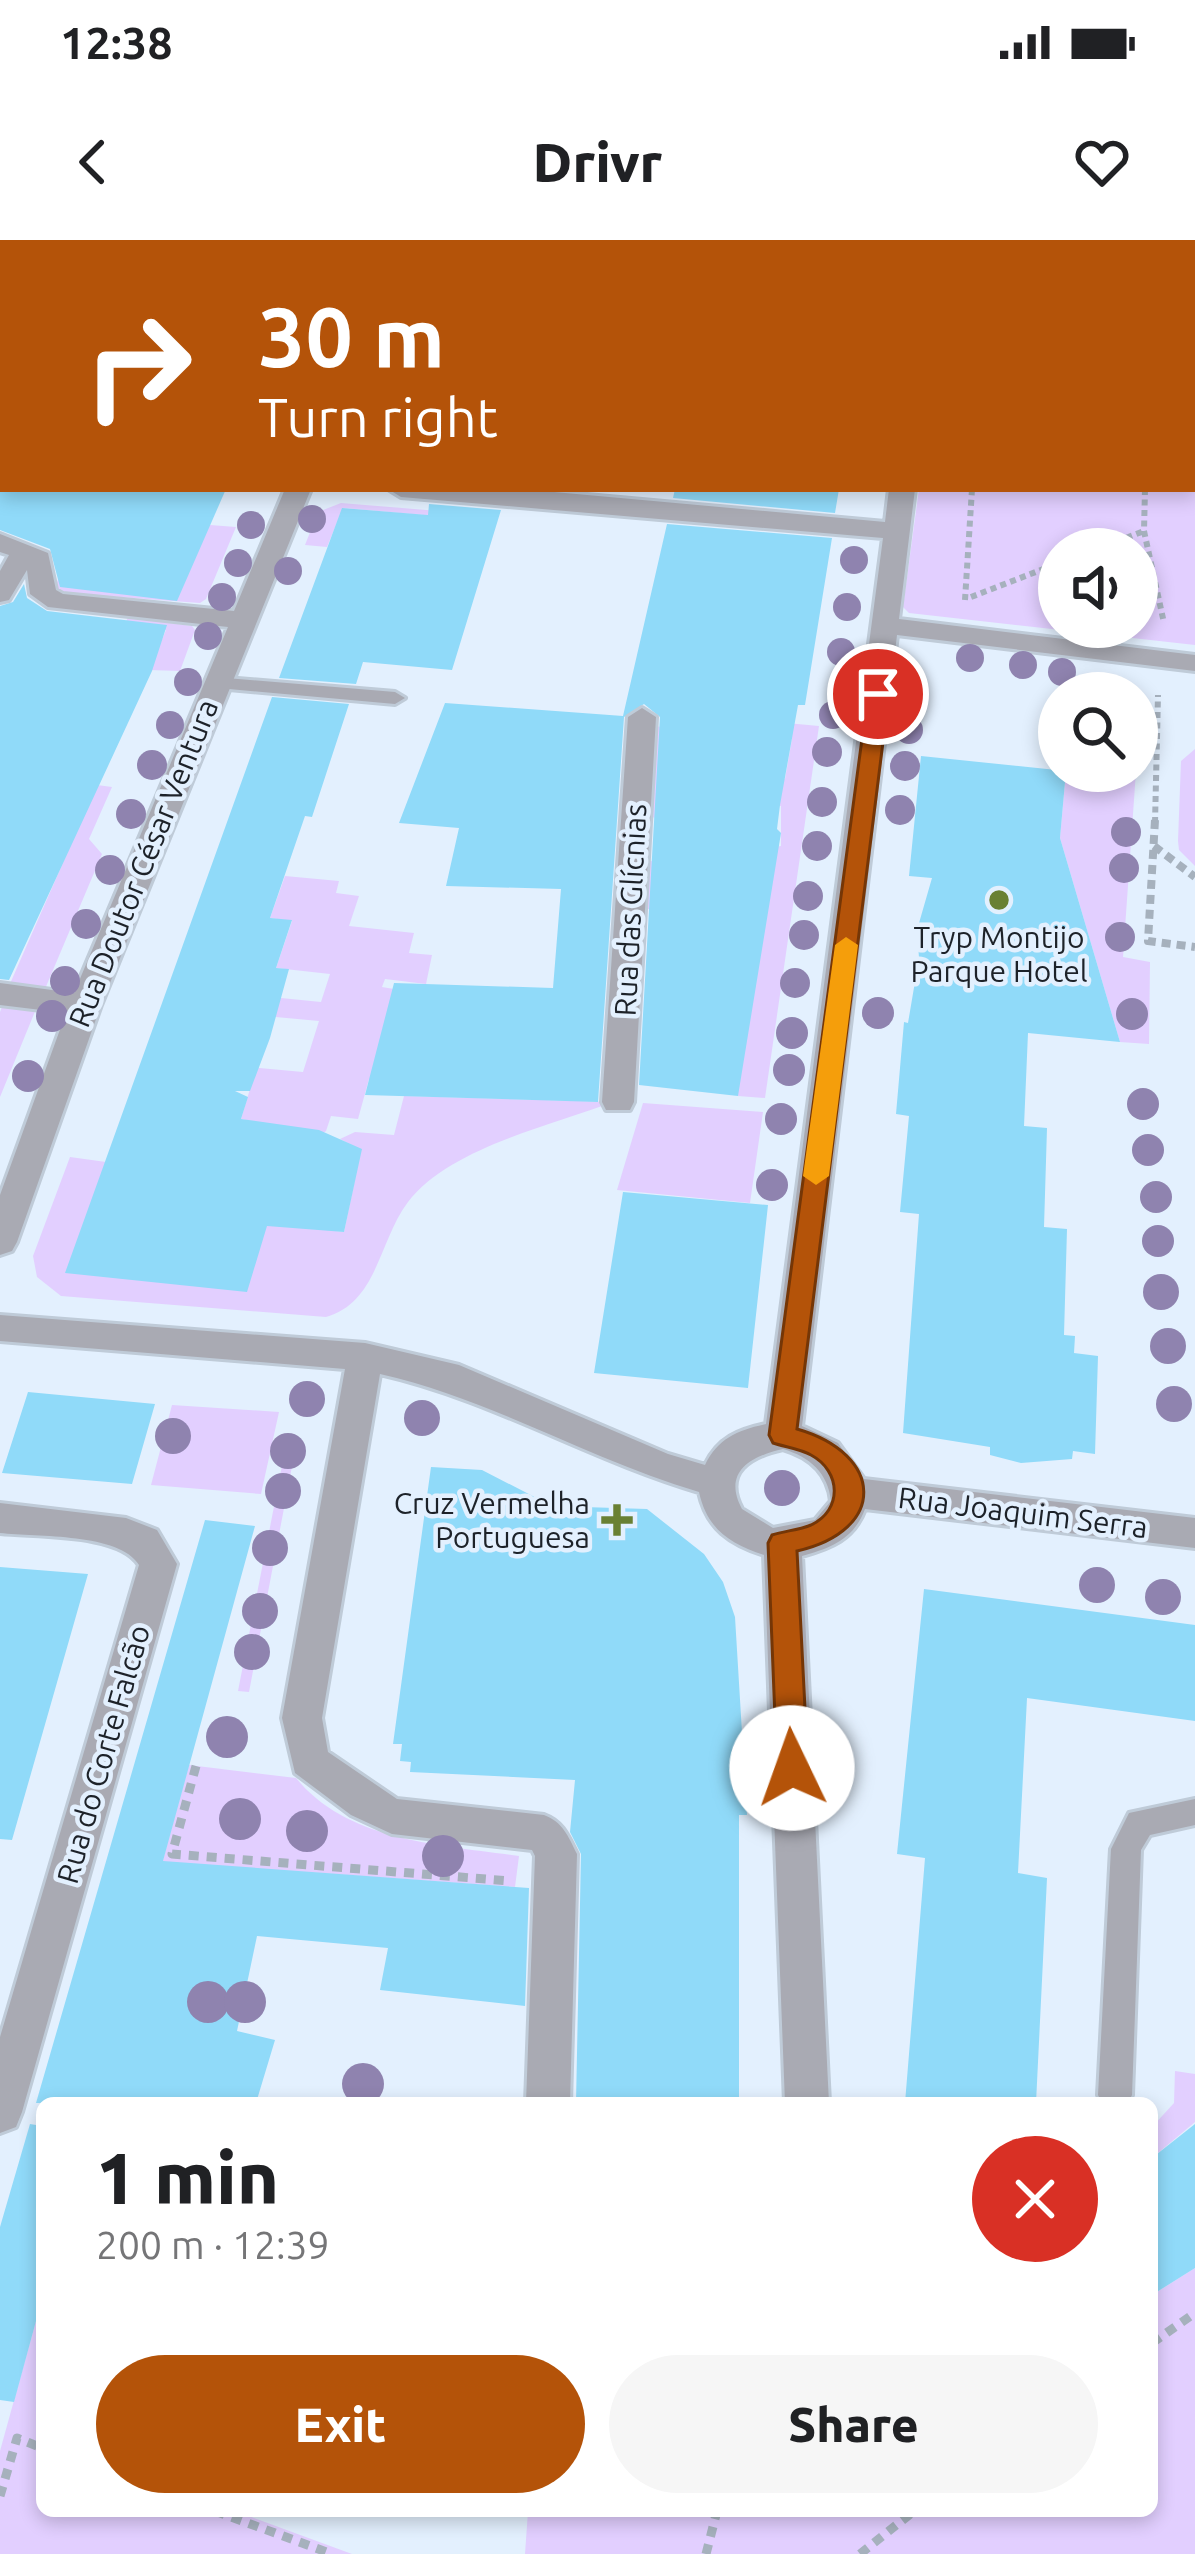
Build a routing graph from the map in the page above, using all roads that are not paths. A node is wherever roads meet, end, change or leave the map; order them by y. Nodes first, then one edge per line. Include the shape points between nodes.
1 (297, 492) edge
2 (464, 492) edge
3 (902, 492) edge
4 (506, 494) edge
5 (898, 531) junction
6 (13, 546) edge
7 (0, 594) edge
8 (241, 620) junction
9 (887, 626) junction
10 (1195, 664) edge
11 (214, 683) junction
12 (395, 698) dead end
13 (642, 717) dead end
14 (0, 994) edge
15 (85, 1005) junction
16 (618, 1102) dead end
17 (0, 1242) edge
18 (0, 1328) edge
19 (365, 1357) junction
20 (783, 1435) junction
21 (714, 1482) junction
22 (850, 1492) junction
23 (0, 1518) edge
24 (1195, 1533) edge
25 (782, 1543) junction
26 (1195, 1812) edge
27 (1115, 2095) dead end
28 (548, 2097) edge
29 (807, 2097) edge
30 (0, 2112) edge

1 - 8 street, Rua Doutor César Ventura
2 - 4 street
3 - 5 street
4 - 5 street
5 - 9 street
6 - 7 street
6 - 8 street via 39,559 44,594 57,601
8 - 11 street, Rua Doutor César Ventura
9 - 10 street
9 - 20 street
11 - 12 lane
11 - 15 street, Rua Doutor César Ventura
13 - 16 street, Rua das Glícnias
14 - 15 street
15 - 17 street, Rua Doutor César Ventura
18 - 19 street
19 - 21 street via 446,1375
19 - 28 street via 302,1718 309,1761 392,1816 544,1833 556,1853
20 - 21 street via 744,1442
20 - 22 street via 823,1447 847,1475
21 - 25 street via 725,1516
22 - 24 street, Rua Joaquim Serra
22 - 25 street via 847,1508 822,1534
23 - 30 street, Rua do Corte Falcão via 113,1529 144,1541 158,1564
25 - 29 street
26 - 27 lane via 1141,1823 1126,1850

